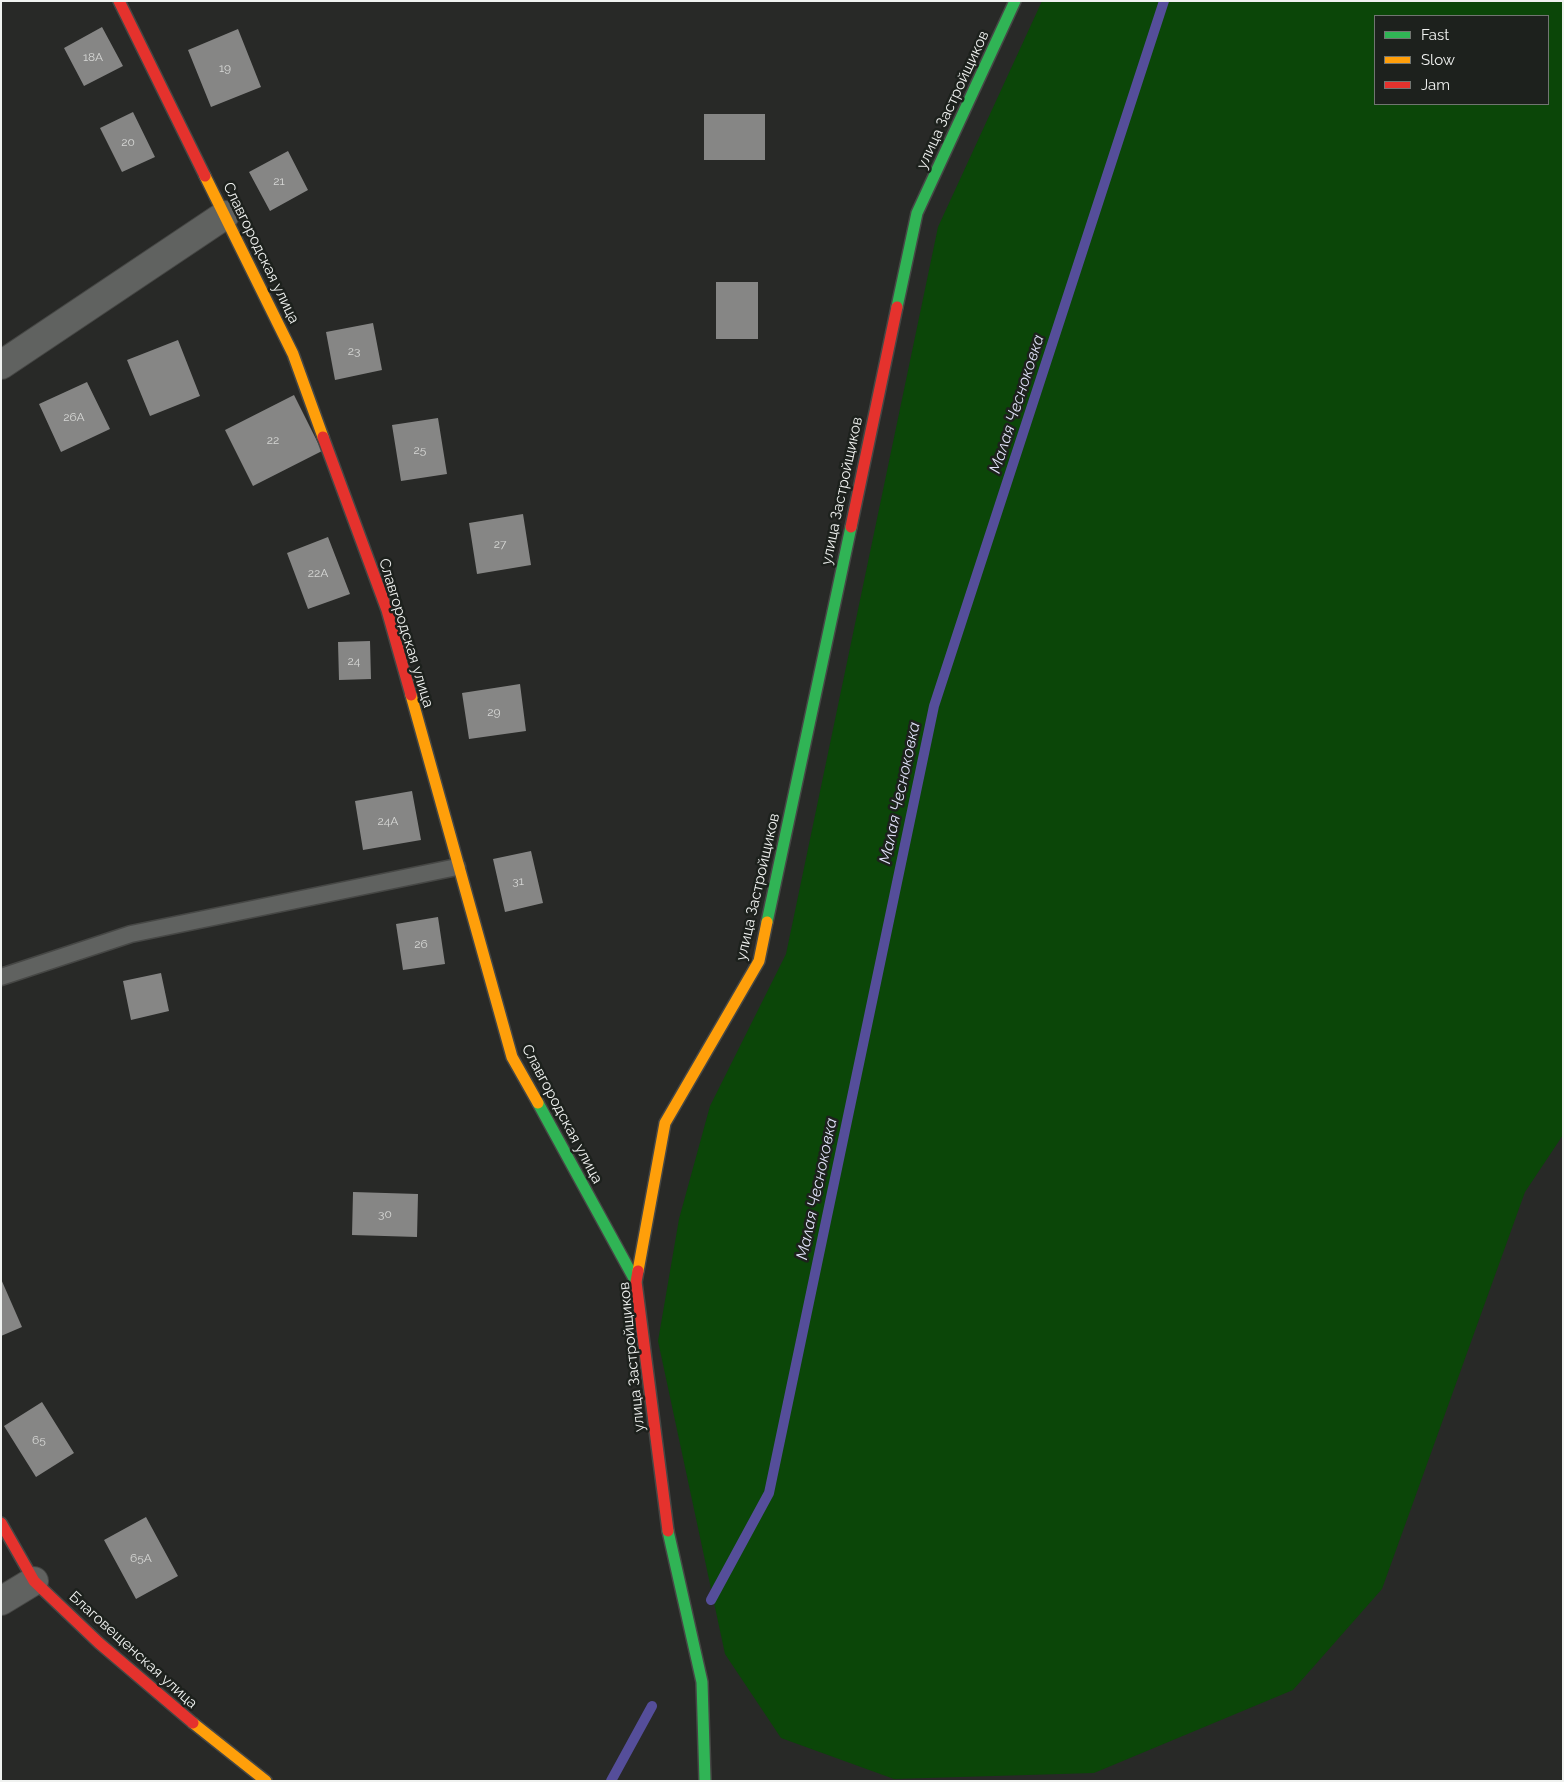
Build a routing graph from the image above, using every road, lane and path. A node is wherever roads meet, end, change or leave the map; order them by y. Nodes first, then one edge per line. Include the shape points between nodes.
1 (119, 1) edge
2 (1015, 1) edge
3 (225, 215) junction
4 (1, 365) edge
5 (457, 867) junction
6 (1, 977) edge
7 (636, 1282) junction
8 (1, 1522) edge
9 (34, 1581) junction
10 (1, 1602) edge
11 (266, 1781) edge
12 (705, 1781) edge

1 - 3 street, Славгородская улица
2 - 7 street, улица Застройщиков via 917,213 759,961 665,1123
3 - 4 street
3 - 5 street, Славгородская улица via 293,354 387,610
5 - 6 lane via 131,934
5 - 7 street, Славгородская улица via 512,1057
7 - 12 street, улица Застройщиков via 666,1520 702,1682
8 - 9 street, Благовещенская улица
9 - 10 street
9 - 11 street, Благовещенская улица via 99,1643 201,1731

